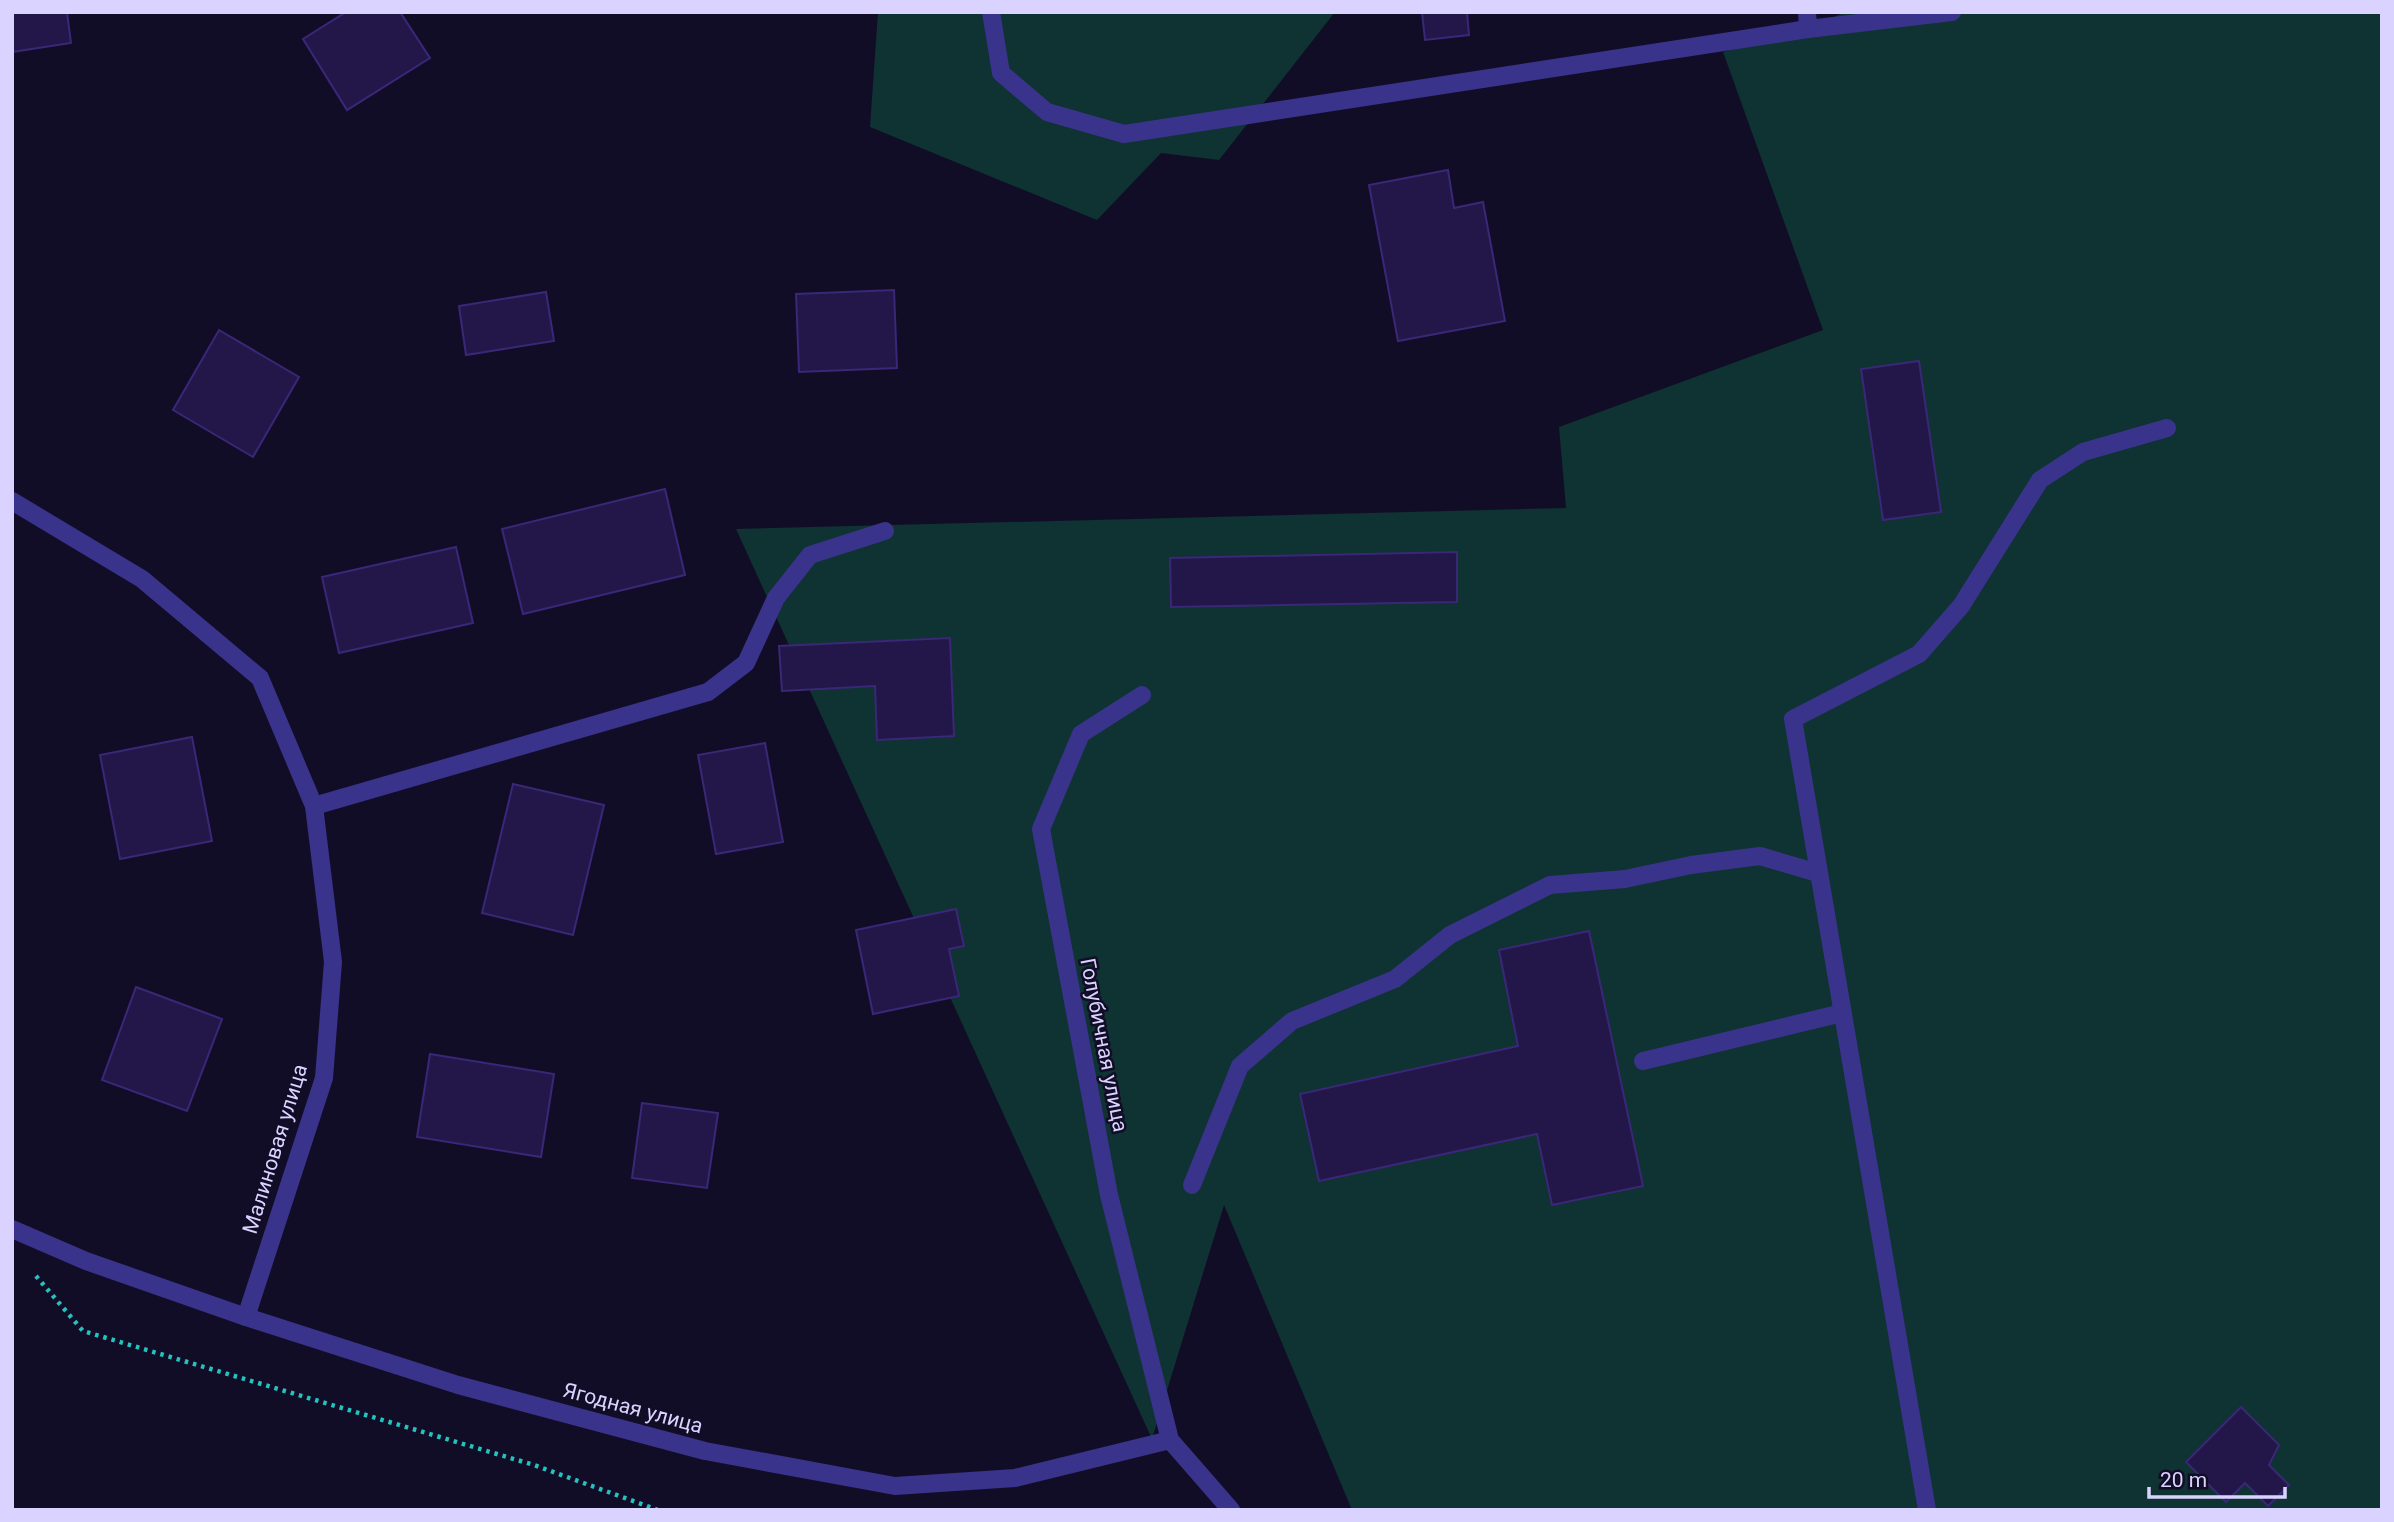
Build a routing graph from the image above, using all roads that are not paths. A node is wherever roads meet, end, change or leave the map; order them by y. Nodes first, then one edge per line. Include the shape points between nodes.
1 (991, 12) edge
2 (1952, 12) edge
3 (1807, 21) edge
4 (2166, 428) dead end
5 (12, 501) edge
6 (885, 531) dead end
7 (1142, 695) dead end
8 (314, 806) junction
9 (1818, 873) junction
10 (1842, 1013) junction
11 (1643, 1061) dead end
12 (1192, 1185) dead end
13 (12, 1229) edge
14 (246, 1317) junction
15 (1170, 1440) junction
16 (1231, 1510) edge
17 (1927, 1510) edge

1 - 3 street via 1001,73 1047,112 1124,134
2 - 3 street
4 - 9 street via 2083,452 2040,480 1961,606 1919,653 1793,719
5 - 8 street, Малиновая улица via 142,579 260,678
6 - 8 street via 810,555 776,598 746,663 708,692
7 - 15 street, Голубичная улица via 1081,734 1041,829 1109,1195
8 - 14 street, Малиновая улица via 333,962 324,1078
9 - 10 street
9 - 12 street via 1760,856 1625,879 1550,886 1450,935 1395,979 1292,1021 1240,1066
10 - 11 street
10 - 17 street
13 - 14 street, Ягодная улица via 86,1261
14 - 15 street, Ягодная улица via 458,1385 705,1451 895,1486 1015,1478
15 - 16 street

